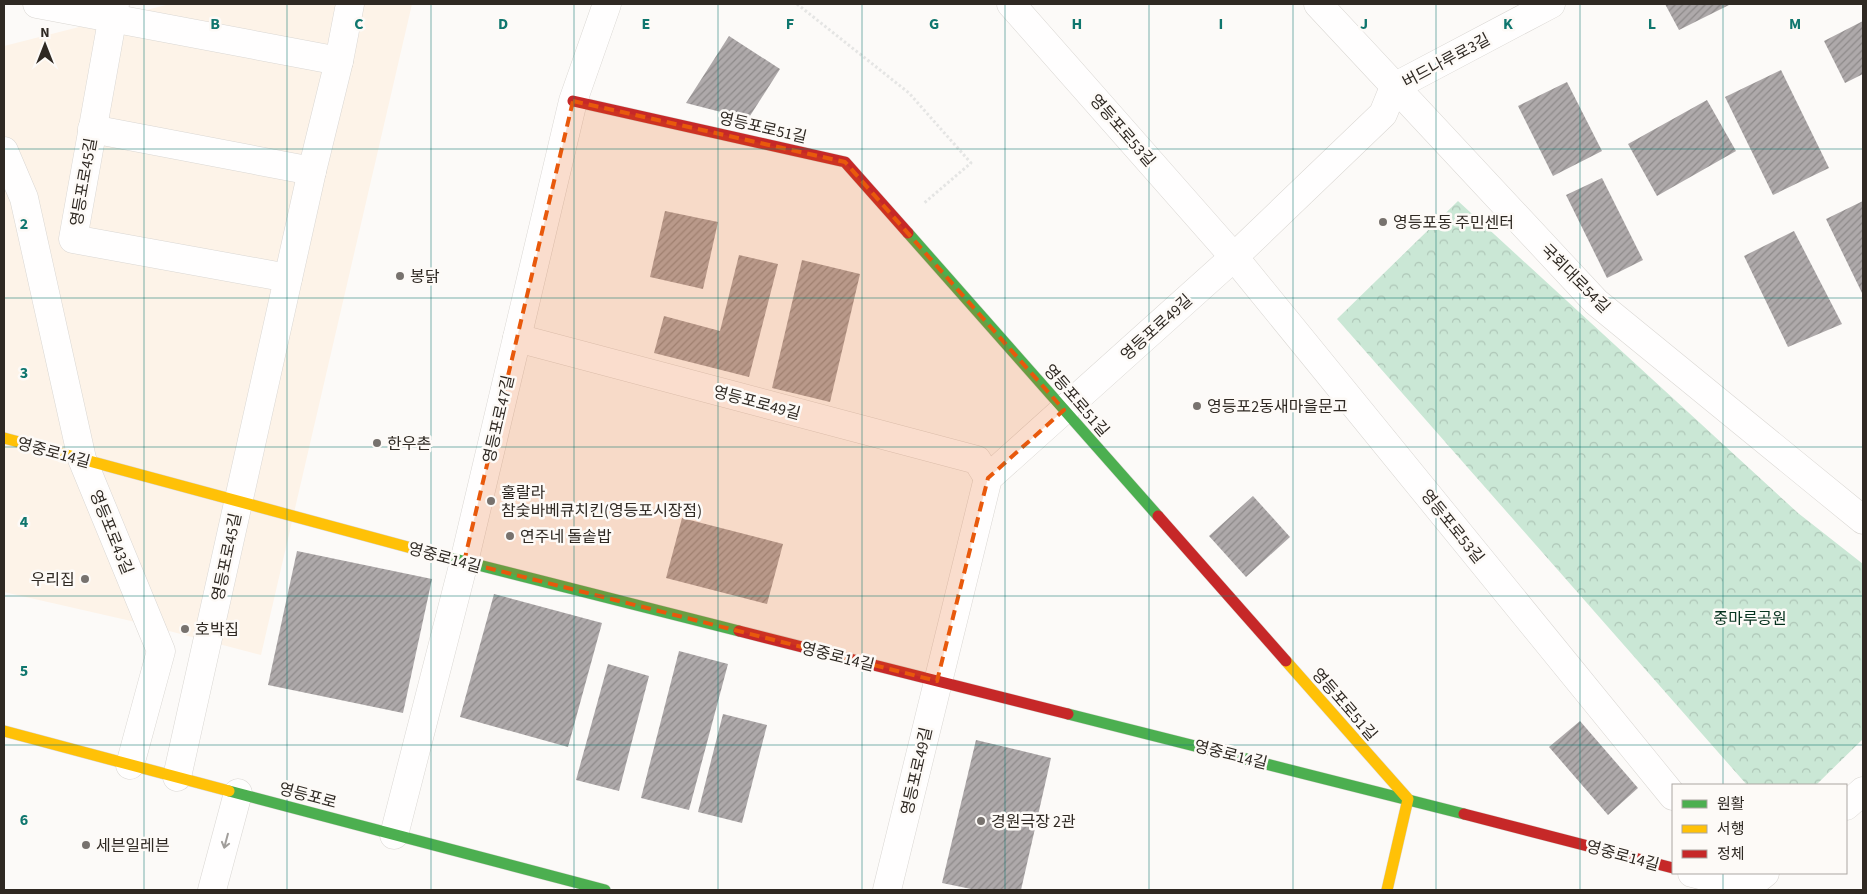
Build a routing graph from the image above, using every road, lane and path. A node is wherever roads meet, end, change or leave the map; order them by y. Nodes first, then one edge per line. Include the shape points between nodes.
1 (37, 4) edge
2 (350, 4) edge
3 (607, 4) edge
4 (797, 4) edge
5 (1011, 4) edge
6 (1318, 4) edge
7 (1551, 4) edge
8 (114, 12) edge
9 (340, 61) junction
10 (1394, 87) junction
11 (573, 101) junction
12 (92, 129) junction
13 (4, 151) edge
14 (312, 171) junction
15 (900, 224) junction
16 (1234, 257) junction
17 (288, 278) junction
18 (517, 338) junction
19 (1064, 410) junction
20 (4, 438) edge
21 (82, 460) junction
22 (988, 478) junction
23 (238, 501) junction
24 (1863, 520) edge
25 (464, 562) junction
26 (937, 681) junction
27 (4, 731) edge
28 (130, 765) junction
29 (177, 777) junction
30 (1863, 791) edge
31 (238, 793) junction
32 (1672, 795) edge
33 (1408, 799) junction
34 (1847, 805) edge
35 (394, 835) junction
36 (1672, 868) edge
37 (1699, 874) edge
38 (1750, 881) edge
39 (212, 890) edge
40 (605, 890) edge
41 (887, 890) edge
42 (1388, 890) edge

1 - 8 street
2 - 9 street, 영등포로45길
3 - 11 street, 영등포로47길
4 - 15 path via 909,93 971,163
5 - 16 street, 영등포로53길
6 - 10 street, 국회대로54길
7 - 10 street, 버드나루로3길
8 - 9 street
8 - 12 street
9 - 14 street, 영등포로45길
10 - 16 street via 1383,114
10 - 24 street, 국회대로54길 via 1596,302
11 - 15 street, 영등포로51길 via 845,162
11 - 18 street, 영등포로47길
12 - 14 street, 영등포로45길
12 - 17 street, 영등포로45길 via 73,239
13 - 21 street, 영등포로43길 via 24,198
14 - 17 street, 영등포로45길
15 - 19 street, 영등포로51길
16 - 19 street, 영등포로49길
16 - 32 street, 영등포로53길
17 - 23 street, 영등포로45길
18 - 22 street, 영등포로49길 via 977,460
18 - 25 street, 영등포로47길
19 - 22 street, 영등포로49길
19 - 33 street, 영등포로51길
20 - 21 street, 영중로14길
21 - 23 street, 영중로14길
21 - 28 street, 영등포로43길 via 162,651
22 - 26 street, 영등포로49길
23 - 25 street, 영중로14길
23 - 29 street, 영등포로45길
25 - 26 street, 영중로14길
25 - 35 street, 영등포로47길
26 - 33 street, 영중로14길
26 - 41 street, 영등포로49길
27 - 28 street, 영등포로
28 - 29 street, 영등포로
29 - 31 street, 영등포로
30 - 34 street
31 - 35 street, 영등포로
31 -> 39 street
33 - 36 street, 영중로14길
33 - 42 street
35 - 40 street, 영등포로
37 - 38 street

